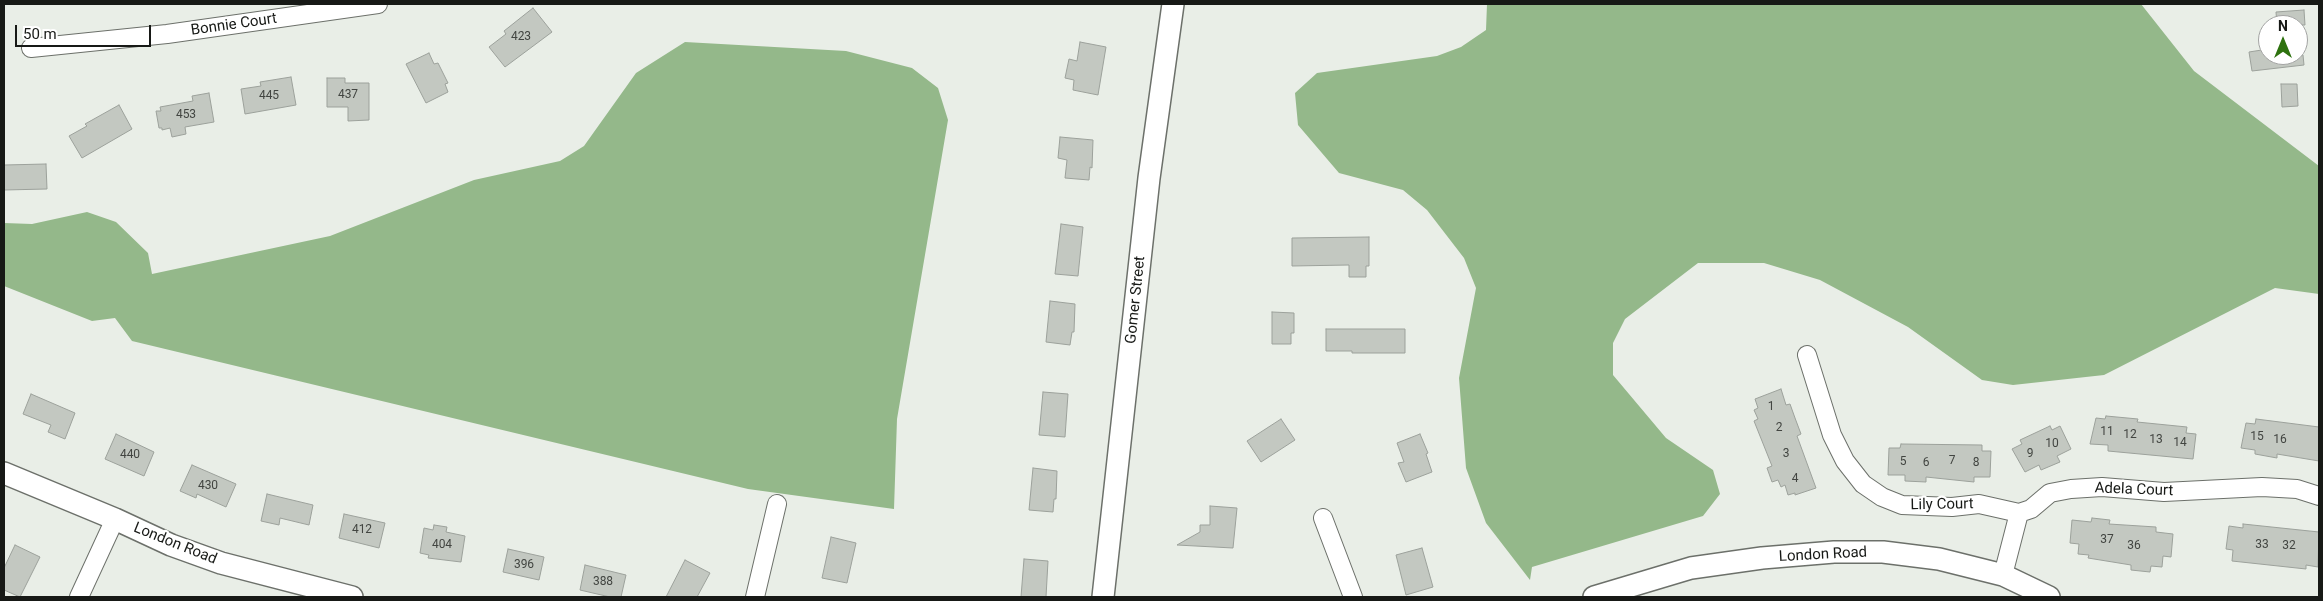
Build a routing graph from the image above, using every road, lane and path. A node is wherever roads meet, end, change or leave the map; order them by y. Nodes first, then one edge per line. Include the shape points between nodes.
1 (378, 4) edge
2 (1173, 4) edge
3 (31, 48) dead end
4 (1807, 355) dead end
5 (4, 473) edge
6 (2319, 496) edge
7 (777, 504) dead end
8 (2019, 513) junction
9 (1323, 518) dead end
10 (115, 519) junction
11 (2003, 575) junction
12 (80, 597) edge
13 (352, 597) edge
14 (755, 597) edge
15 (1103, 597) edge
16 (1353, 597) edge
17 (1594, 597) edge
18 (2049, 597) edge

1 - 3 street, Bonnie Court via 167,34
2 - 15 street, Gomer Street via 1149,178
4 - 8 street, Lily Court via 1832,435 1845,461 1863,484 1902,505 1952,508 1979,504
5 - 10 street, London Road
6 - 8 street, Adela Court via 2297,489 2262,487 2164,492 2102,487 2050,493 2031,509
7 - 14 street
8 - 11 street
9 - 16 street
10 - 12 street
10 - 13 street, London Road via 171,545 221,563
11 - 17 street, London Road via 1920,556 1834,552 1691,568
11 - 18 street, London Road

